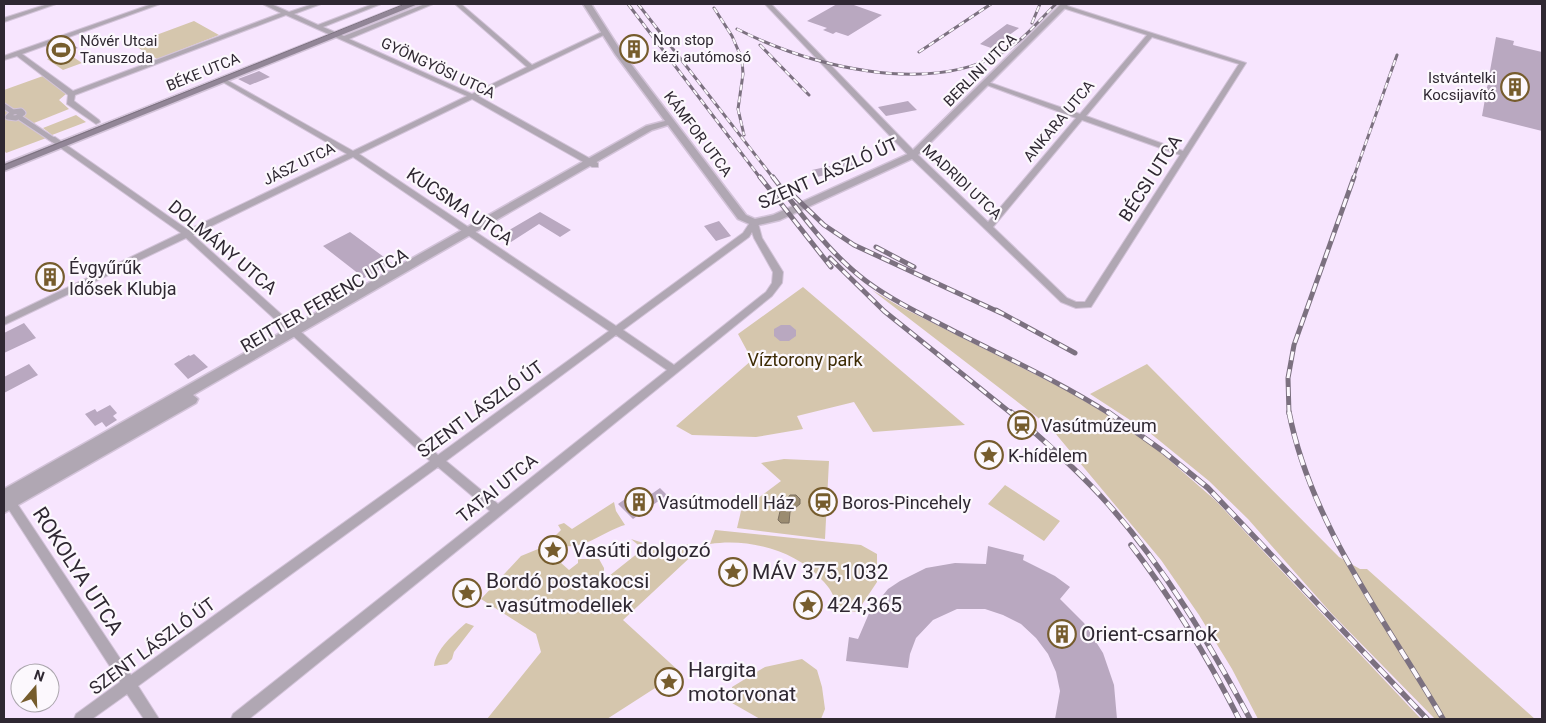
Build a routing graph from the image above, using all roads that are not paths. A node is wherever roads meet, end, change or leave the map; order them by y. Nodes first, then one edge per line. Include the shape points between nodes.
1 (53, 4) edge
2 (156, 4) edge
3 (266, 4) edge
4 (318, 4) edge
5 (378, 4) edge
6 (392, 4) edge
7 (413, 4) edge
8 (430, 4) edge
9 (458, 4) edge
10 (587, 4) edge
11 (768, 4) edge
12 (1064, 5) edge
13 (287, 14) junction
14 (4, 20) edge
15 (606, 32) junction
16 (330, 33) junction
17 (1151, 34) junction
18 (18, 53) junction
19 (4, 58) edge
20 (531, 67) junction
21 (223, 80) junction
22 (986, 83) junction
23 (72, 94) junction
24 (472, 96) junction
25 (4, 106) edge
26 (1081, 116) junction
27 (96, 122) junction
28 (665, 123) junction
29 (56, 142) junction
30 (353, 154) junction
31 (1185, 154) junction
32 (913, 155) junction
33 (4, 158) edge
34 (592, 163) junction
35 (4, 168) edge
36 (754, 223) junction
37 (988, 226) junction
38 (472, 233) junction
39 (186, 234) junction
40 (1082, 306) joint
41 (4, 322) edge
42 (616, 331) junction
43 (296, 333) junction
44 (674, 369) junction
45 (438, 461) junction
46 (5, 499) edge
47 (497, 510) junction
48 (128, 685) junction
49 (81, 719) edge
50 (152, 719) edge
51 (238, 719) edge

1 - 14 street
2 - 18 street
3 - 13 street, GYÖNGYÖSI UTCA
4 - 13 street
5 - 16 street, BÉKE UTCA
6 - 16 main road, BÉKE UTCA
7 - 16 main road, BÉKE UTCA
8 - 16 street, BÉKE UTCA
9 - 20 street
10 - 15 street, KÁMFOR UTCA
11 - 32 street, MADRIDI UTCA
12 - 17 street
12 - 22 street, BERLINI UTCA
13 - 16 street, GYÖNGYÖSI UTCA
13 - 23 street
15 - 20 street, JÁSZ UTCA
15 - 28 street, KÁMFOR UTCA
16 - 21 main road, BÉKE UTCA
16 - 24 street, GYÖNGYÖSI UTCA
16 - 27 main road, BÉKE UTCA
17 - 26 street, ANKARA UTCA
17 - 31 street, BÉCSI UTCA via 1243,63
18 - 19 street
18 - 23 street
20 - 24 street, JÁSZ UTCA
21 - 29 main road, BÉKE UTCA
21 - 30 street, KUCSMA UTCA
22 - 26 street
22 - 32 street, BERLINI UTCA
23 - 27 street via 70,102
24 - 30 street, JÁSZ UTCA
24 - 34 street, GYÖNGYÖSI UTCA
25 - 29 street via 13,112 22,112 19,117
26 - 31 street
26 - 37 street, ANKARA UTCA
27 - 29 main road, BÉKE UTCA
28 - 34 street, REITTER FERENC UTCA via 654,133
28 - 36 street, KÁMFOR UTCA via 742,217
29 - 33 main road, BÉKE UTCA
29 - 35 main road, BÉKE UTCA
29 - 39 street, DOLMÁNY UTCA
30 - 38 street, KUCSMA UTCA
30 - 39 street, JÁSZ UTCA
31 - 40 street, BÉCSI UTCA via 1088,305
32 - 36 street, SZENT LÁSZLÓ ÚT via 776,218
32 - 37 street, MADRIDI UTCA
34 - 38 street, REITTER FERENC UTCA
36 - 42 street, SZENT LÁSZLÓ ÚT via 746,235
36 - 44 street, TATAI UTCA via 758,238 778,272 777,283 769,294
37 - 40 street, MADRIDI UTCA via 1064,300
38 - 42 street, KUCSMA UTCA
38 - 43 street, REITTER FERENC UTCA
39 - 41 street, JÁSZ UTCA
39 - 43 street, DOLMÁNY UTCA
42 - 44 street, KUCSMA UTCA
42 - 45 street, SZENT LÁSZLÓ ÚT
43 - 45 street, DOLMÁNY UTCA
43 - 46 street, REITTER FERENC UTCA
44 - 47 street, TATAI UTCA
45 - 47 street, DOLMÁNY UTCA
45 - 48 street, SZENT LÁSZLÓ ÚT
46 - 48 street, ROKOLYA UTCA
47 - 51 street, TATAI UTCA
48 - 49 street, SZENT LÁSZLÓ ÚT
48 - 50 street, ROKOLYA UTCA

